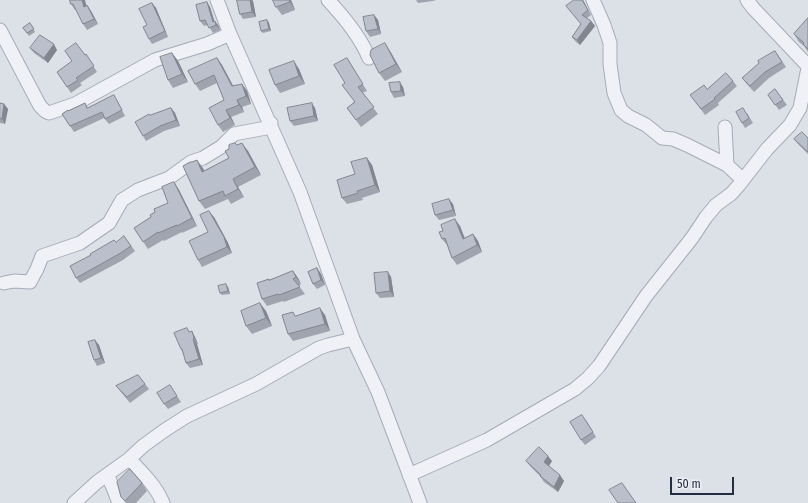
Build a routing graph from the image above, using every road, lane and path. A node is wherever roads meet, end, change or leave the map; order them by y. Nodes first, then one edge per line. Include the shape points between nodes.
1 (328, 0) edge
2 (593, 0) edge
3 (748, 0) edge
4 (220, 1) edge
5 (0, 30) edge
6 (230, 34) junction
7 (369, 58) edge
8 (808, 67) edge
9 (804, 108) edge
10 (271, 123) junction
11 (725, 127) dead end
12 (727, 165) junction
13 (743, 180) junction
14 (4, 283) dead end
15 (353, 338) junction
16 (129, 459) junction
17 (107, 475) junction
18 (409, 475) junction
19 (74, 503) edge
20 (119, 503) edge
21 (163, 503) edge
22 (420, 503) edge

1 - 7 street via 343,16
2 - 12 street via 610,44 614,93 621,110 662,138 673,139
3 - 8 street
4 - 6 street
5 - 6 street via 40,106 49,113 75,104 155,60
6 - 10 street
8 - 9 street
9 - 13 street
10 - 14 street via 266,128 234,134 221,147 204,158 191,162 169,178 128,196 122,200 109,222 80,243 42,256 30,282
10 - 15 street via 312,224
11 - 12 street
12 - 13 street
13 - 18 street via 706,217 588,378 487,440
15 - 16 street via 319,348 256,384 187,416
15 - 18 street via 378,392
16 - 17 street
16 - 21 street via 158,492
17 - 19 street
17 - 20 street
18 - 22 street

